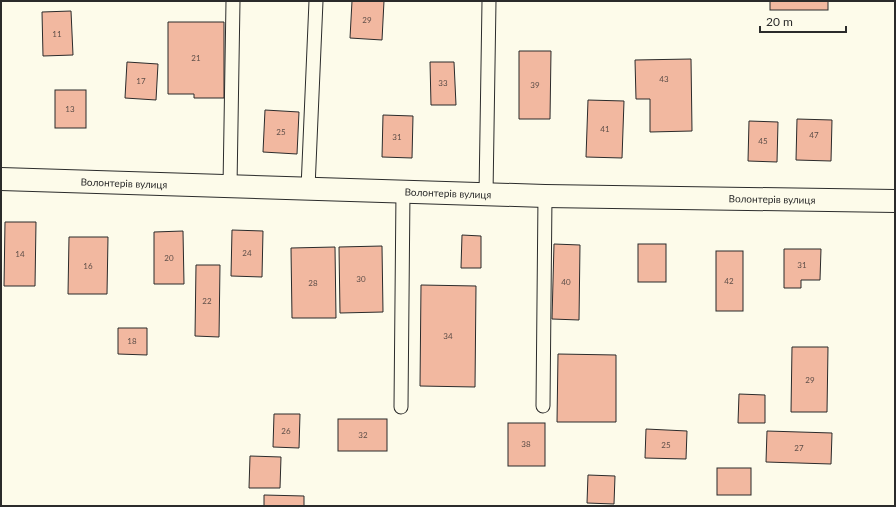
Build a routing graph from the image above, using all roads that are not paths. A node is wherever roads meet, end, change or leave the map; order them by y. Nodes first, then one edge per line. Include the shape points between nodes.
1 (233, 1) edge
2 (316, 1) edge
3 (488, 1) edge
4 (1, 179) edge
5 (230, 186) junction
6 (308, 188) junction
7 (403, 191) junction
8 (486, 194) junction
9 (546, 196) junction
10 (895, 201) edge
11 (543, 406) dead end
12 (401, 408) dead end

1 - 5 lane
2 - 6 lane
3 - 8 lane
4 - 5 street, Волонтерів вулиця
5 - 6 street, Волонтерів вулиця
6 - 7 street, Волонтерів вулиця
7 - 8 street, Волонтерів вулиця
7 - 12 lane
8 - 9 street, Волонтерів вулиця
9 - 10 street, Волонтерів вулиця
9 - 11 lane

